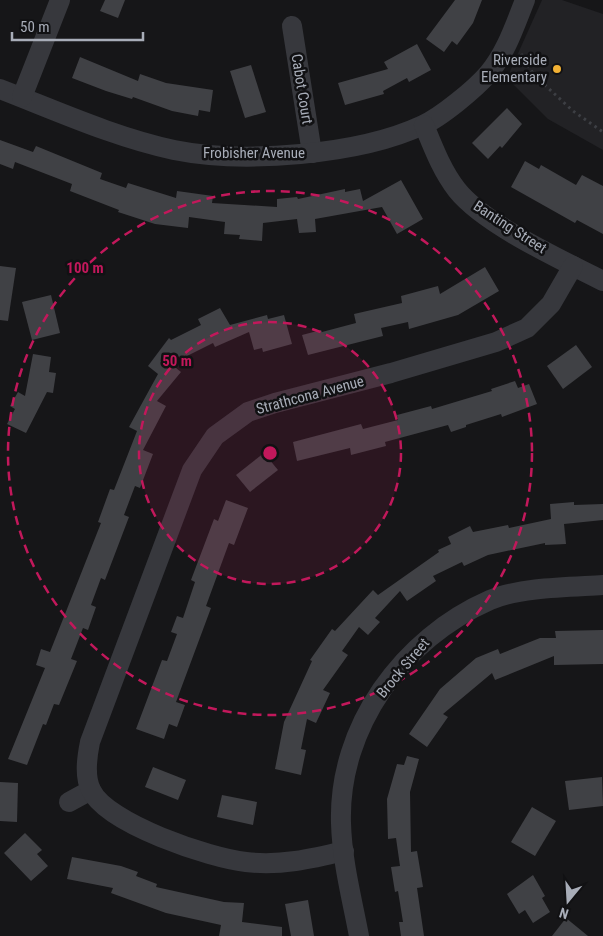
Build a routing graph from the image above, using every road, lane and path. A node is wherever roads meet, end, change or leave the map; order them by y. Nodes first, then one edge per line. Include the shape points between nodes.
1 (60, 0) edge
2 (525, 0) edge
3 (292, 26) dead end
4 (508, 40) junction
5 (0, 89) edge
6 (22, 97) junction
7 (424, 125) junction
8 (603, 132) edge
9 (312, 153) junction
10 (573, 266) junction
11 (603, 281) edge
12 (603, 585) edge
13 (90, 790) junction
14 (68, 802) dead end
15 (344, 852) junction
16 (359, 936) edge

1 - 6 street
2 - 4 street, Frobisher Avenue
3 - 9 street, Cabot Court
4 - 7 street, Frobisher Avenue via 488,74
4 - 8 path via 534,75 573,111
5 - 6 street, Frobisher Avenue
6 - 9 street, Frobisher Avenue via 129,139 174,150 230,157
7 - 9 street, Frobisher Avenue via 395,136
7 - 10 street, Banting Street via 446,172 479,211
10 - 11 street, Banting Street
10 - 13 street, Strathcona Avenue via 551,304 527,328 496,342 248,412 215,436 192,470 90,742 86,766
12 - 15 street, Brock Street via 541,589 492,599 450,622 415,649 381,690 361,727 349,759 341,822
13 - 14 street
13 - 15 street via 105,809 125,821 218,856 272,863 303,861
15 - 16 street, Brock Street

